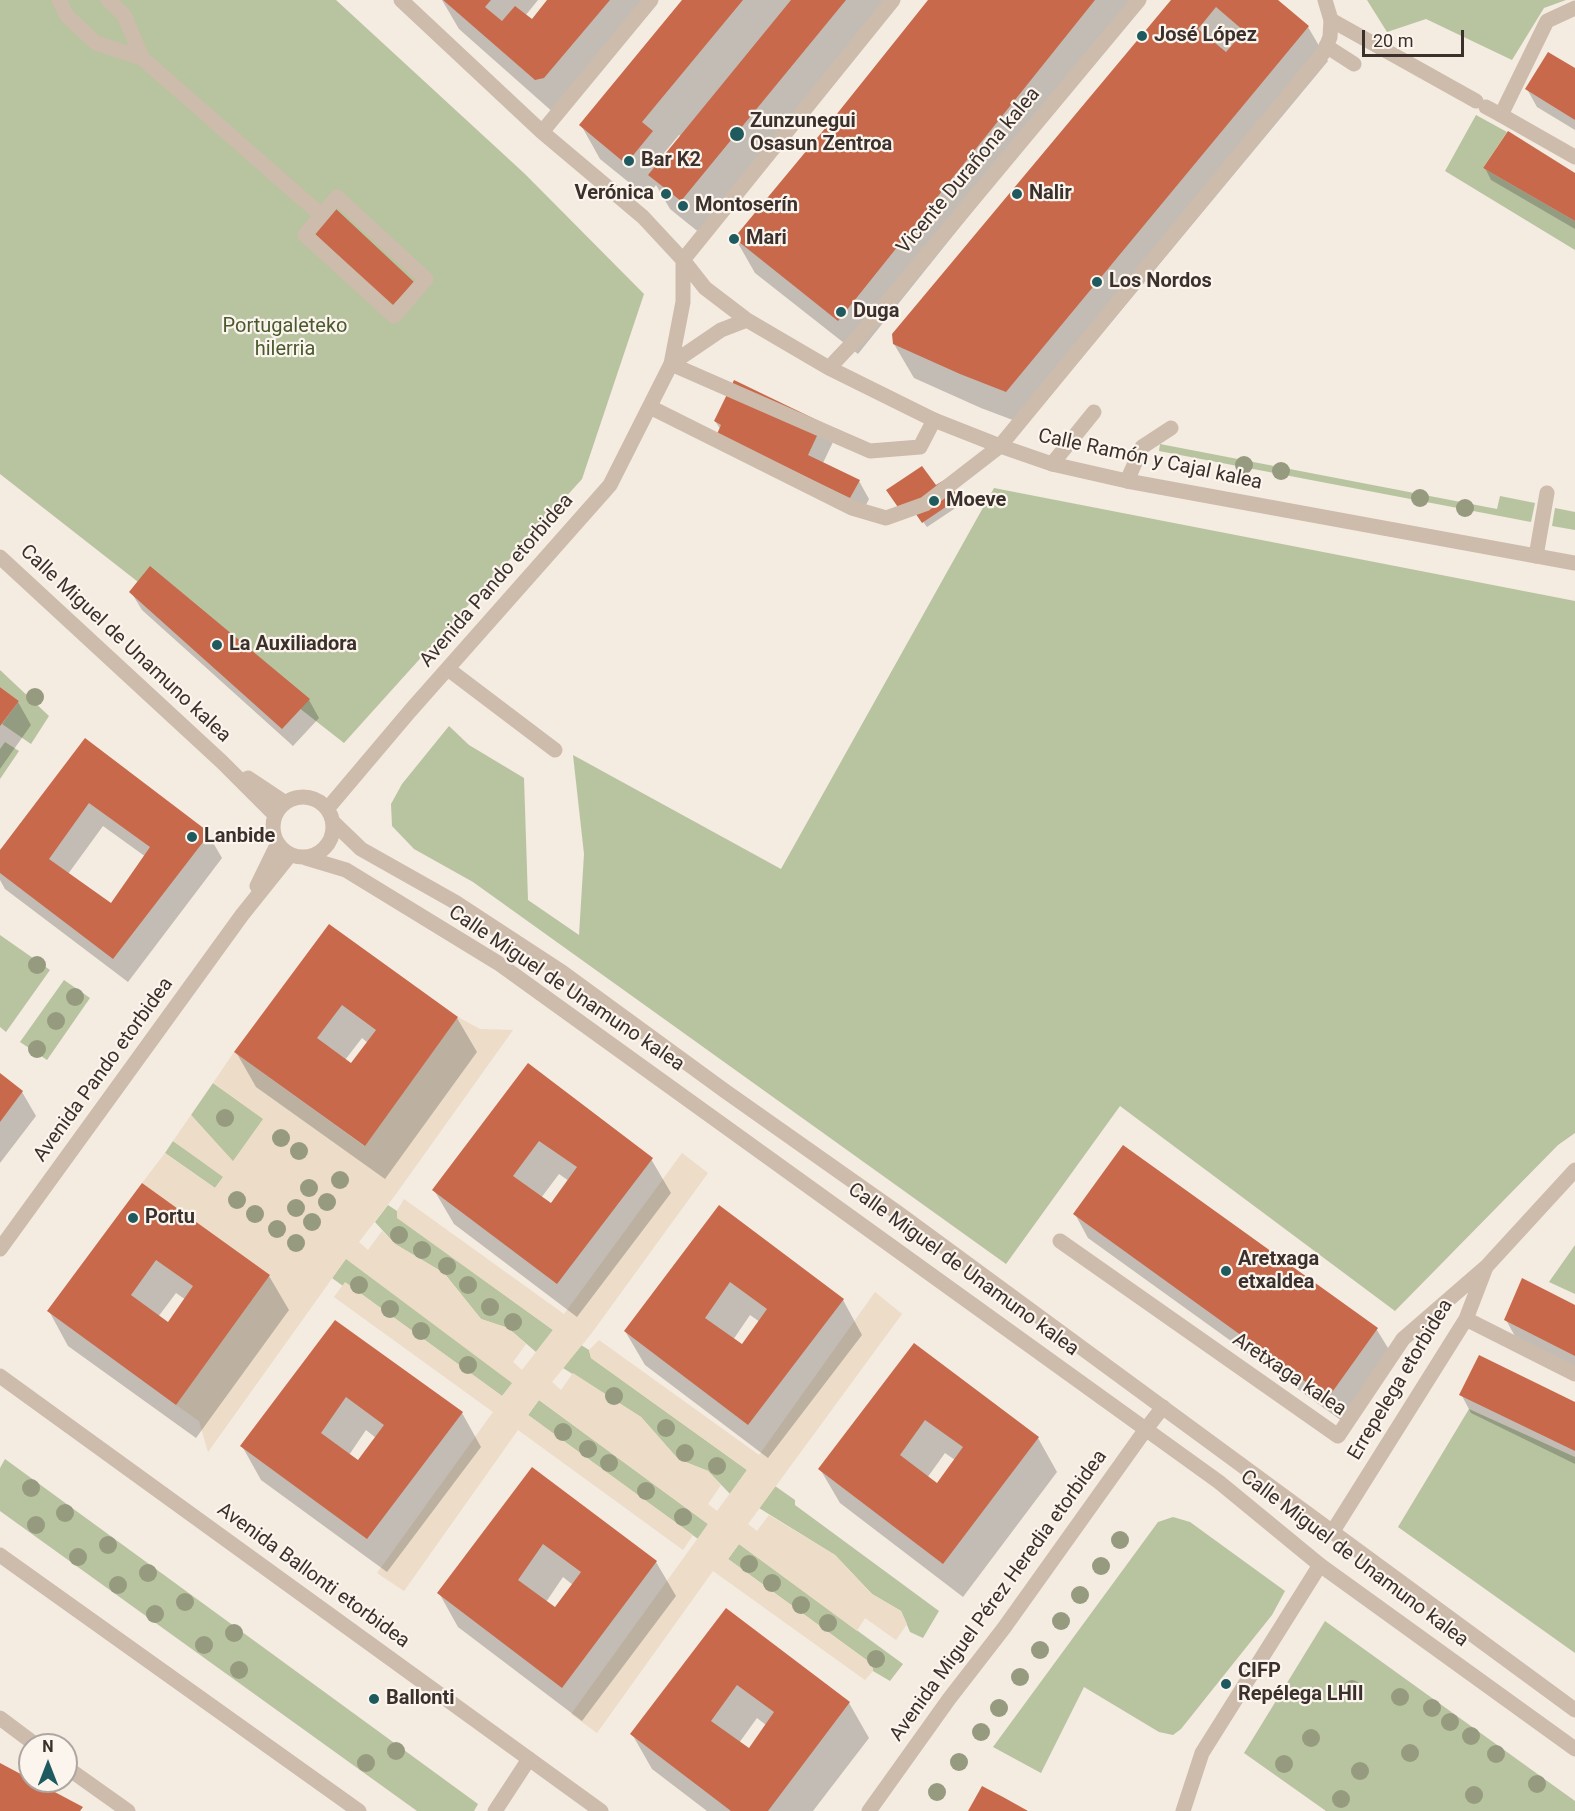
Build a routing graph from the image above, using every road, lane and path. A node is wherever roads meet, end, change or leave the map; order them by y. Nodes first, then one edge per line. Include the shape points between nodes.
1 (59, 0) edge
2 (108, 0) edge
3 (402, 0) edge
4 (651, 0) edge
5 (893, 0) edge
6 (1139, 0) edge
7 (1325, 0) edge
8 (1575, 8) edge
9 (1331, 20) junction
10 (1325, 49) junction
11 (142, 58) junction
12 (1354, 64) dead end
13 (1501, 115) junction
14 (542, 132) junction
15 (1575, 158) edge
16 (321, 215) junction
17 (682, 260) junction
18 (747, 320) junction
19 (671, 364) junction
20 (829, 368) junction
21 (650, 407) junction
22 (1095, 412) dead end
23 (934, 420) junction
24 (1171, 428) dead end
25 (1000, 446) junction
26 (1052, 464) junction
27 (1127, 481) junction
28 (1547, 493) dead end
29 (1536, 556) junction
30 (0, 557) edge
31 (1575, 563) edge
32 (448, 669) junction
33 (555, 750) dead end
34 (279, 808) junction
35 (328, 808) junction
36 (334, 823) junction
37 (277, 845) junction
38 (290, 855) junction
39 (306, 858) junction
40 (242, 915) junction
41 (1575, 1170) edge
42 (1060, 1241) dead end
43 (0, 1249) edge
44 (1486, 1267) junction
45 (1466, 1319) junction
46 (1575, 1374) edge
47 (0, 1376) edge
48 (1164, 1407) junction
49 (1146, 1429) junction
50 (1334, 1531) junction
51 (0, 1555) edge
52 (1320, 1565) junction
53 (1575, 1710) edge
54 (2, 1720) edge
55 (20, 1733) edge
56 (1575, 1749) edge
57 (529, 1759) junction
58 (78, 1776) edge
59 (128, 1811) edge
60 (359, 1811) edge
61 (495, 1811) edge
62 (601, 1811) edge
63 (869, 1811) edge
64 (1183, 1811) edge

1 - 11 street via 66,16 96,42
2 - 11 street via 124,15
3 - 14 street, Calle Ramón y Cajal kalea
4 - 14 street
5 - 17 street
6 - 20 street, Vicente Durañona kalea
7 - 9 street
8 - 13 street via 1547,21
9 - 10 street
9 - 13 street
10 - 12 street
10 - 25 street
11 - 16 street
13 - 15 street
14 - 17 street, Calle Ramón y Cajal kalea via 643,217
16 - 16 street via 337,197 426,279 394,316 305,235
17 - 18 street, Calle Ramón y Cajal kalea via 705,288
17 - 19 street, Avenida Pando etorbidea via 683,302
18 - 19 street, Avenida Pando etorbidea via 721,330
18 - 20 street, Calle Ramón y Cajal kalea
19 - 21 street, Avenida Pando etorbidea
19 - 23 street via 870,451 920,447
20 - 23 street, Calle Ramón y Cajal kalea
21 - 25 street via 852,508 886,518 925,504
21 - 32 street, Avenida Pando etorbidea via 610,485
22 - 26 street
23 - 25 street, Calle Ramón y Cajal kalea
24 - 27 street via 1142,447
25 - 26 street, Calle Ramón y Cajal kalea
26 - 27 street, Calle Ramón y Cajal kalea
27 - 29 street, Calle Ramón y Cajal kalea
28 - 29 street
29 - 31 street, Calle Ramón y Cajal kalea
30 - 34 street, Calle Miguel de Unamuno kalea via 222,762
32 - 33 street
32 - 35 street, Avenida Pando etorbidea
34 - 35 street via 299,796 315,798
34 - 37 street via 272,830
35 - 36 street, Calle Miguel de Unamuno kalea
36 - 39 street via 332,839 321,852
36 - 48 street, Calle Miguel de Unamuno kalea via 361,849 455,902 562,972
37 - 38 street, Calle Miguel de Unamuno kalea
37 - 40 street, Avenida Pando etorbidea
38 - 39 street, Calle Miguel de Unamuno kalea
38 - 40 street, Avenida Pando etorbidea
39 - 49 street, Calle Miguel de Unamuno kalea via 346,870 498,963
40 - 43 street, Avenida Pando etorbidea
41 - 44 street, Errepelega etorbidea
42 - 44 street, Aretxaga kalea via 1338,1436 1403,1339
44 - 45 street, Errepelega etorbidea
45 - 46 street
45 - 50 street, Errepelega etorbidea
47 - 57 street, Avenida Ballonti etorbidea
48 - 49 street, Avenida Miguel Pérez Heredia etorbidea
48 - 50 street, Calle Miguel de Unamuno kalea
49 - 52 street, Calle Miguel de Unamuno kalea via 1219,1482
49 - 63 street, Avenida Miguel Pérez Heredia etorbidea
50 - 53 street, Calle Miguel de Unamuno kalea
51 - 60 street
52 - 56 street, Calle Miguel de Unamuno kalea
52 - 64 street via 1202,1753
54 - 55 street
57 - 61 street
57 - 62 street, Avenida Ballonti etorbidea
58 - 59 street

